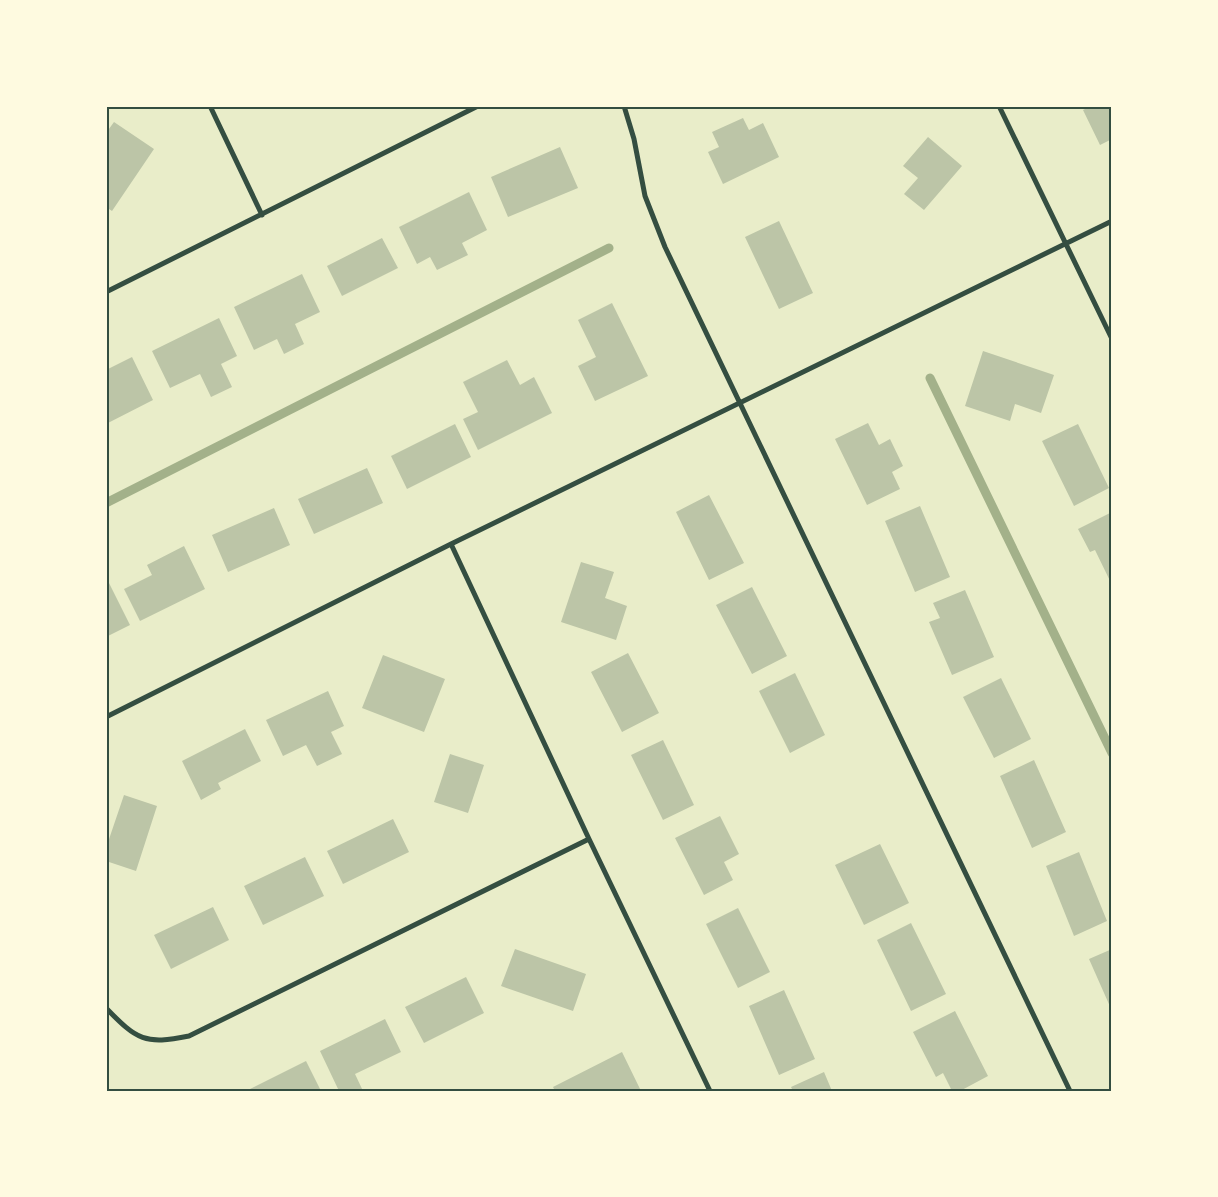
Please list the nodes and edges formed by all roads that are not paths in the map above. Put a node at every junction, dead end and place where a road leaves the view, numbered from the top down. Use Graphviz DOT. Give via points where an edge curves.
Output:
graph roads {
  1 [pos="210,106"];
  2 [pos="478,106"];
  3 [pos="624,106"];
  4 [pos="999,106"];
  5 [pos="262,215"];
  6 [pos="1112,221"];
  7 [pos="1065,244"];
  8 [pos="106,292"];
  9 [pos="1112,338"];
  10 [pos="740,402"];
  11 [pos="451,544"];
  12 [pos="106,717"];
  13 [pos="589,840"];
  14 [pos="106,1008"];
  15 [pos="710,1091"];
  16 [pos="1070,1091"];
  1 -- 5 [label="street"];
  2 -- 5 [label="street"];
  3 -- 10 [label="street" via="645,196 665,248"];
  4 -- 7 [label="street"];
  5 -- 8 [label="street"];
  6 -- 7 [label="street"];
  7 -- 9 [label="street"];
  7 -- 10 [label="street"];
  10 -- 11 [label="street"];
  10 -- 16 [label="street"];
  11 -- 12 [label="street"];
  11 -- 13 [label="street"];
  13 -- 14 [label="street" via="189,1036 160,1042 129,1032"];
  13 -- 15 [label="street"];
}
